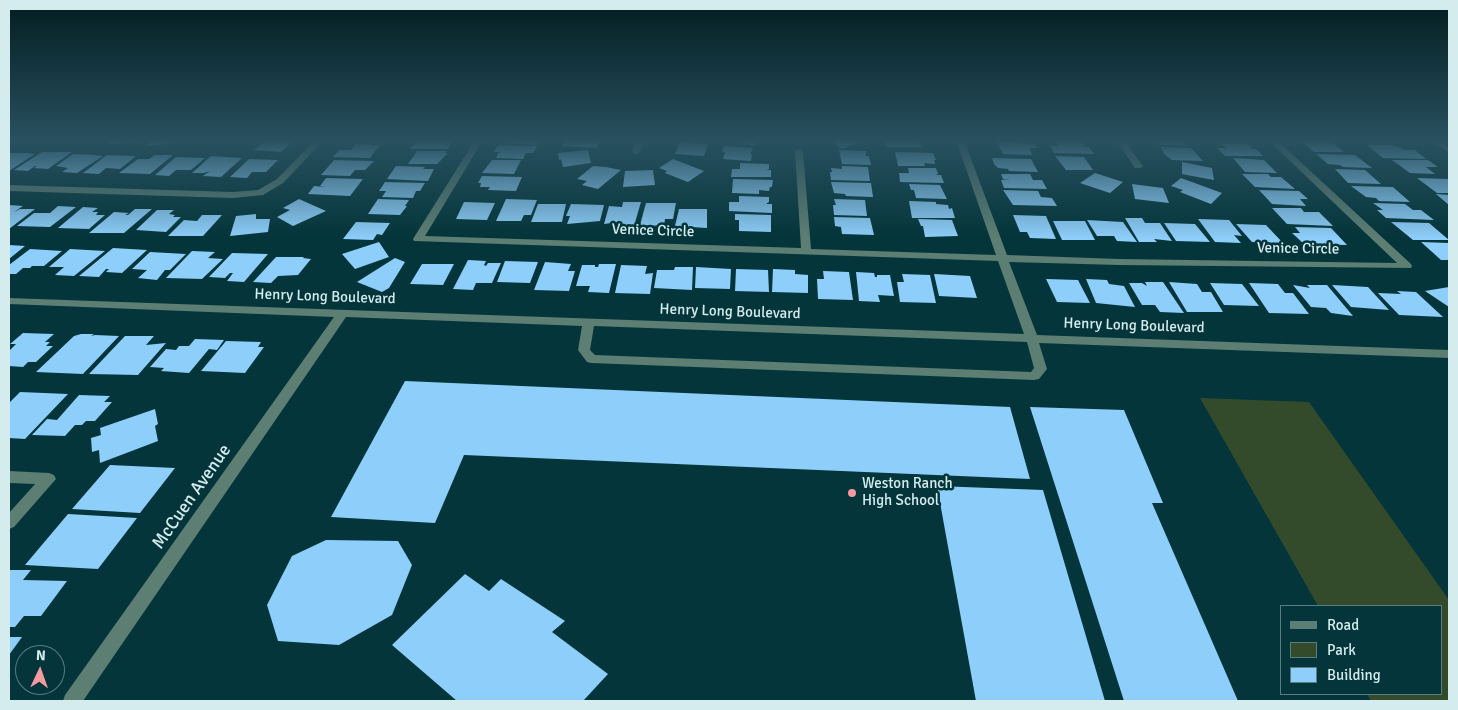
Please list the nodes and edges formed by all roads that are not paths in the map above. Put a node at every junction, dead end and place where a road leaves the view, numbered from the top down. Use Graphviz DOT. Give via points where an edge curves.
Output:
graph roads {
  1 [pos="288,173"];
  2 [pos="459,173"];
  3 [pos="801,173"];
  4 [pos="972,173"];
  5 [pos="1308,173"];
  6 [pos="9,188"];
  7 [pos="806,251"];
  8 [pos="1004,258"];
  9 [pos="9,302"];
  10 [pos="342,314"];
  11 [pos="589,323"];
  12 [pos="1032,339"];
  13 [pos="1449,354"];
  14 [pos="9,477"];
  15 [pos="9,523"];
  16 [pos="72,701"];
  1 -- 6 [label="street" via="260,193 233,195"];
  2 -- 7 [label="street, Venice Circle" via="418,239"];
  3 -- 7 [label="street"];
  4 -- 8 [label="street"];
  5 -- 8 [label="street, Venice Circle" via="1407,266"];
  7 -- 8 [label="street, Venice Circle"];
  8 -- 12 [label="street"];
  9 -- 10 [label="street, Henry Long Boulevard"];
  10 -- 11 [label="street, Henry Long Boulevard"];
  10 -- 16 [label="street, McCuen Avenue"];
  11 -- 12 [label="street, Henry Long Boulevard"];
  11 -- 12 [label="street" via="584,350 591,359 1034,376 1041,369"];
  12 -- 13 [label="street, Henry Long Boulevard"];
  14 -- 15 [label="street" via="49,479"];
}
